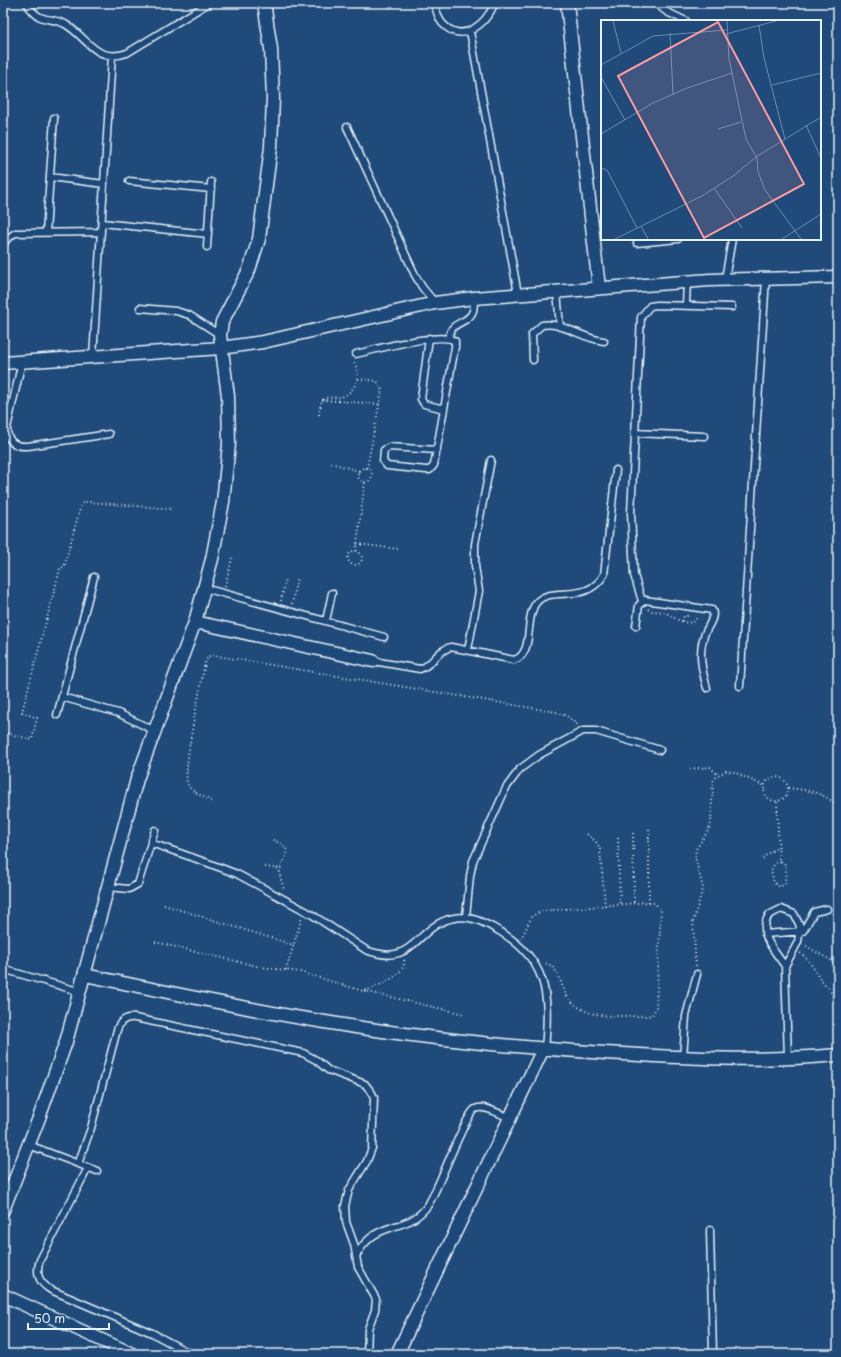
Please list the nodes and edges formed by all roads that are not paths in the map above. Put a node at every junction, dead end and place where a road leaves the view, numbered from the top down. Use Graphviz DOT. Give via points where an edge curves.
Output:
graph roads {
  1 [pos="209,3"];
  2 [pos="264,3"];
  3 [pos="434,3"];
  4 [pos="495,3"];
  5 [pos="567,3"];
  6 [pos="655,3"];
  7 [pos="28,5"];
  8 [pos="684,20"];
  9 [pos="470,31"];
  10 [pos="112,56"];
  11 [pos="54,118"];
  12 [pos="347,127"];
  13 [pos="50,177"];
  14 [pos="130,181"];
  15 [pos="211,182"];
  16 [pos="104,184"];
  17 [pos="211,189"];
  18 [pos="102,224"];
  19 [pos="46,232"];
  20 [pos="101,232"];
  21 [pos="208,234"];
  22 [pos="670,240"];
  23 [pos="732,240"];
  24 [pos="637,244"];
  25 [pos="3,247"];
  26 [pos="207,247"];
  27 [pos="838,277"];
  28 [pos="766,278"];
  29 [pos="725,279"];
  30 [pos="688,282"];
  31 [pos="600,288"];
  32 [pos="557,291"];
  33 [pos="518,294"];
  34 [pos="474,298"];
  35 [pos="435,303"];
  36 [pos="686,305"];
  37 [pos="732,307"];
  38 [pos="140,308"];
  39 [pos="838,320"];
  40 [pos="838,323"];
  41 [pos="560,327"];
  42 [pos="220,335"];
  43 [pos="429,338"];
  44 [pos="449,338"];
  45 [pos="604,341"];
  46 [pos="221,348"];
  47 [pos="356,354"];
  48 [pos="94,357"];
  49 [pos="533,360"];
  50 [pos="22,361"];
  51 [pos="3,363"];
  52 [pos="444,409"];
  53 [pos="634,433"];
  54 [pos="109,434"];
  55 [pos="704,436"];
  56 [pos="437,450"];
  57 [pos="491,460"];
  58 [pos="616,470"];
  59 [pos="94,577"];
  60 [pos="204,588"];
  61 [pos="332,593"];
  62 [pos="642,601"];
  63 [pos="326,621"];
  64 [pos="195,622"];
  65 [pos="636,626"];
  66 [pos="384,637"];
  67 [pos="468,650"];
  68 [pos="373,661"];
  69 [pos="740,686"];
  70 [pos="707,688"];
  71 [pos="62,697"];
  72 [pos="57,715"];
  73 [pos="155,731"];
  74 [pos="660,750"];
  75 [pos="155,830"];
  76 [pos="151,843"];
  77 [pos="108,887"];
  78 [pos="827,909"];
  79 [pos="466,917"];
  80 [pos="800,932"];
  81 [pos="765,934"];
  82 [pos="785,966"];
  83 [pos="3,969"];
  84 [pos="697,974"];
  85 [pos="85,975"];
  86 [pos="81,992"];
  87 [pos="544,1049"];
  88 [pos="838,1055"];
  89 [pos="683,1058"];
  90 [pos="788,1058"];
  91 [pos="510,1118"];
  92 [pos="29,1144"];
  93 [pos="78,1164"];
  94 [pos="88,1168"];
  95 [pos="97,1172"];
  96 [pos="3,1210"];
  97 [pos="710,1230"];
  98 [pos="352,1239"];
  99 [pos="365,1241"];
  100 [pos="356,1256"];
  101 [pos="3,1295"];
  102 [pos="132,1354"];
  103 [pos="191,1354"];
  104 [pos="367,1354"];
  105 [pos="397,1354"];
  106 [pos="713,1354"];
  1 -- 10 [label="lane" via="127,53"];
  2 -- 42 [label="street" via="271,49 273,98 271,147 264,208 259,239 249,270 222,322"];
  3 -- 9 [label="lane" via="441,22 447,27 454,31"];
  4 -- 9 [label="lane" via="483,23"];
  5 -- 31 [label="street"];
  6 -- 8 [label="lane"];
  7 -- 10 [label="lane" via="38,17 63,23 97,52"];
  9 -- 33 [label="lane"];
  10 -- 16 [label="lane"];
  11 -- 13 [label="lane"];
  12 -- 35 [label="lane" via="415,275"];
  13 -- 16 [label="lane"];
  13 -- 19 [label="lane"];
  14 -- 17 [label="lane"];
  15 -- 17 [label="lane"];
  16 -- 18 [label="lane"];
  17 -- 21 [label="lane"];
  18 -- 20 [label="lane"];
  18 -- 21 [label="lane"];
  19 -- 20 [label="lane"];
  19 -- 25 [label="lane" via="15,233 5,241"];
  20 -- 48 [label="lane"];
  21 -- 26 [label="lane"];
  22 -- 24 [label="lane"];
  23 -- 29 [label="lane"];
  27 -- 28 [label="street"];
  28 -- 29 [label="street"];
  28 -- 69 [label="lane"];
  29 -- 30 [label="street"];
  30 -- 31 [label="street"];
  30 -- 36 [label="lane"];
  31 -- 32 [label="street"];
  32 -- 33 [label="street"];
  32 -- 41 [label="lane"];
  33 -- 34 [label="street"];
  34 -- 35 [label="street"];
  34 -- 44 [label="lane" via="470,316 454,326"];
  35 -- 46 [label="street" via="263,342"];
  36 -- 37 [label="lane"];
  36 -- 53 [label="lane" via="650,306 641,317"];
  38 -- 42 [label="lane" via="176,311 189,315"];
  39 -- 40 [label="lane"];
  41 -- 45 [label="lane" via="588,339"];
  41 -- 49 [label="lane" via="548,324 536,329 531,341"];
  42 -- 46 [label="street"];
  43 -- 44 [label="lane"];
  43 -- 47 [label="lane"];
  43 -- 52 [label="lane" via="421,399 424,404"];
  44 -- 52 [label="lane" via="456,344"];
  46 -- 48 [label="street"];
  46 -- 60 [label="street" via="228,396 229,444 220,516"];
  48 -- 50 [label="street"];
  50 -- 51 [label="street"];
  50 -- 54 [label="lane" via="7,428 7,436 12,443 23,447"];
  52 -- 56 [label="lane"];
  53 -- 55 [label="lane"];
  53 -- 62 [label="lane" via="632,562"];
  56 -- 56 [label="lane" via="434,465 430,470 387,466 383,460 384,450 389,446"];
  57 -- 67 [label="lane" via="475,544 479,591"];
  58 -- 67 [label="lane" via="606,566 599,582 584,592 544,597 537,601 533,608 526,650 519,658 514,660"];
  59 -- 71 [label="lane"];
  60 -- 63 [label="lane"];
  60 -- 64 [label="street"];
  61 -- 63 [label="lane"];
  62 -- 65 [label="lane" via="638,609"];
  62 -- 70 [label="lane" via="710,608 714,613 702,646 702,667"];
  63 -- 66 [label="lane"];
  64 -- 68 [label="street"];
  64 -- 73 [label="street"];
  67 -- 68 [label="lane" via="451,647 443,649 427,667 420,669"];
  71 -- 72 [label="lane"];
  71 -- 73 [label="lane" via="125,715"];
  73 -- 77 [label="street" via="137,779"];
  74 -- 79 [label="lane" via="596,731 583,731 520,769 506,788 473,861"];
  75 -- 76 [label="lane"];
  76 -- 77 [label="lane" via="138,884 128,889"];
  76 -- 79 [label="lane" via="230,872 288,901 366,950 380,956 394,955 407,950 442,921"];
  77 -- 85 [label="street"];
  78 -- 80 [label="lane" via="814,912 805,929"];
  79 -- 87 [label="lane" via="489,925 518,945 534,963 546,992 548,1008"];
  80 -- 81 [label="lane"];
  80 -- 81 [label="lane" via="798,919 788,910 781,909 769,915 764,927"];
  80 -- 82 [label="lane" via="798,942"];
  81 -- 82 [label="lane"];
  82 -- 90 [label="lane"];
  83 -- 86 [label="lane"];
  84 -- 89 [label="lane" via="686,1016"];
  85 -- 86 [label="street"];
  85 -- 87 [label="street" via="315,1020 431,1037"];
  86 -- 92 [label="street"];
  87 -- 89 [label="street"];
  87 -- 91 [label="street"];
  88 -- 90 [label="street"];
  89 -- 90 [label="street"];
  91 -- 99 [label="lane" via="487,1109 476,1109 466,1122 445,1172 424,1210 414,1220 381,1230"];
  91 -- 105 [label="street"];
  92 -- 93 [label="lane"];
  92 -- 96 [label="street"];
  93 -- 94 [label="lane"];
  93 -- 98 [label="lane" via="91,1128 117,1030 125,1018 303,1053 328,1070 365,1084 372,1092 372,1148 349,1190 345,1206 346,1222"];
  94 -- 95 [label="lane"];
  94 -- 103 [label="lane" via="40,1260 38,1278 43,1286 51,1290 152,1333"];
  97 -- 106 [label="lane"];
  98 -- 99 [label="lane"];
  98 -- 100 [label="lane"];
  99 -- 100 [label="lane"];
  100 -- 104 [label="lane" via="361,1275 376,1299 368,1329"];
  101 -- 102 [label="street"];
}
